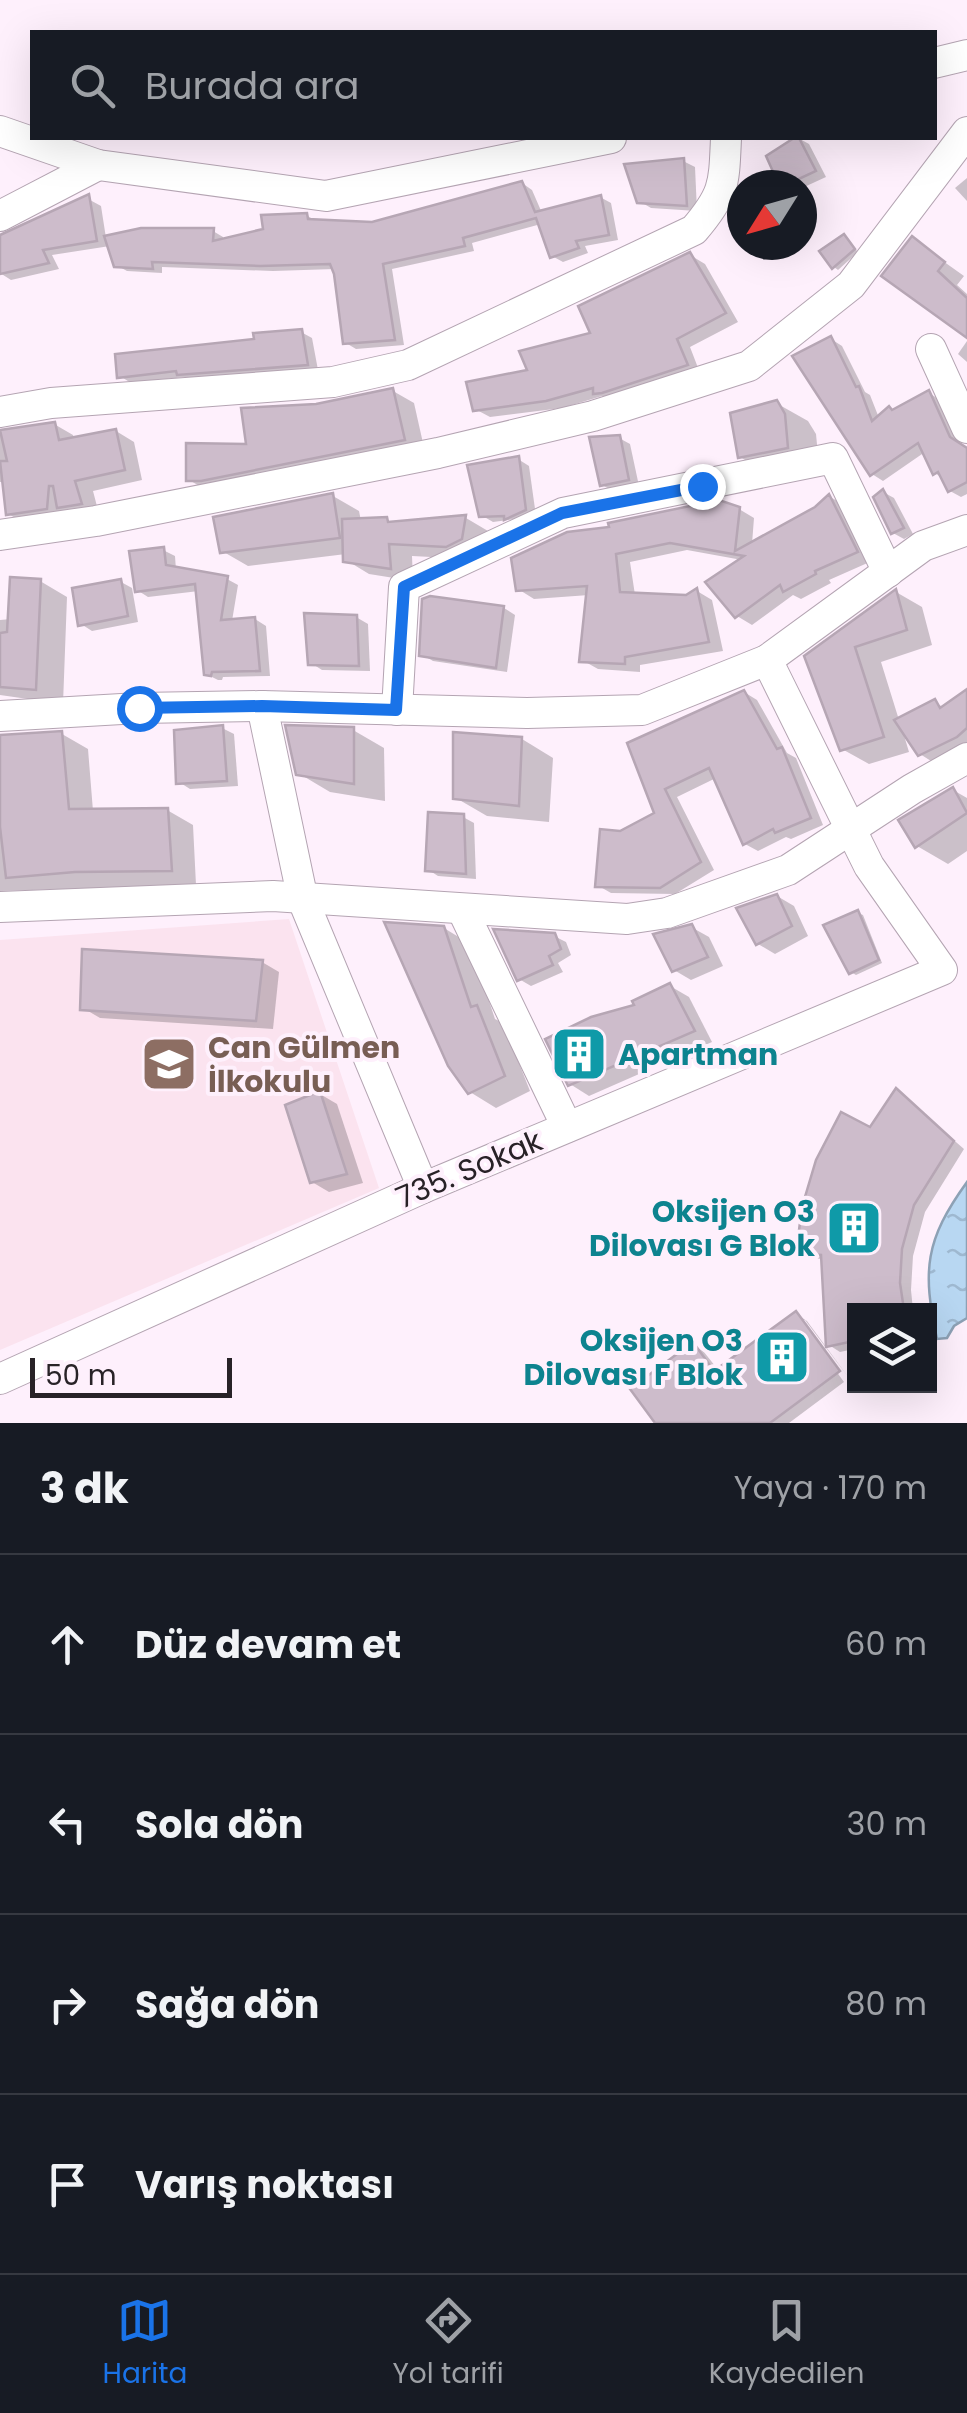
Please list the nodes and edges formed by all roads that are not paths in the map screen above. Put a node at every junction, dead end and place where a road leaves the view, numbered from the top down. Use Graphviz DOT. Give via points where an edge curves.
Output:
graph roads {
  1 [pos="967,54"];
  2 [pos="937,62"];
  3 [pos="0,131"];
  4 [pos="967,132"];
  5 [pos="601,140"];
  6 [pos="726,140"];
  7 [pos="98,165"];
  8 [pos="0,216"];
  9 [pos="931,350"];
  10 [pos="0,412"];
  11 [pos="967,428"];
  12 [pos="967,530"];
  13 [pos="0,536"];
  14 [pos="888,572"];
  15 [pos="767,660"];
  16 [pos="262,706"];
  17 [pos="396,710"];
  18 [pos="0,716"];
  19 [pos="967,758"];
  20 [pos="851,830"];
  21 [pos="304,900"];
  22 [pos="0,907"];
  23 [pos="462,909"];
  24 [pos="567,1127"];
  25 [pos="423,1188"];
  26 [pos="0,1379"];
  1 -- 2 [label="street"];
  3 -- 7 [label="street"];
  4 -- 13 [label="street" via="850,284 749,366 593,416 438,454"];
  5 -- 7 [label="street" via="326,196"];
  6 -- 10 [label="street" via="716,204 694,230 408,365 333,382"];
  7 -- 8 [label="street"];
  9 -- 11 [label="street"];
  12 -- 14 [label="street" via="924,546"];
  14 -- 15 [label="street"];
  14 -- 17 [label="street" via="833,458 562,513 404,587"];
  15 -- 17 [label="street" via="642,710"];
  15 -- 20 [label="street"];
  16 -- 17 [label="street"];
  16 -- 18 [label="street"];
  16 -- 21 [label="street"];
  19 -- 20 [label="street"];
  20 -- 23 [label="street" via="788,870 667,914 627,919"];
  20 -- 24 [label="street, 735. Sokak" via="942,970"];
  21 -- 22 [label="street"];
  21 -- 23 [label="street"];
  21 -- 25 [label="street"];
  23 -- 24 [label="street"];
  24 -- 25 [label="street, 735. Sokak"];
  25 -- 26 [label="street, 735. Sokak"];
}
